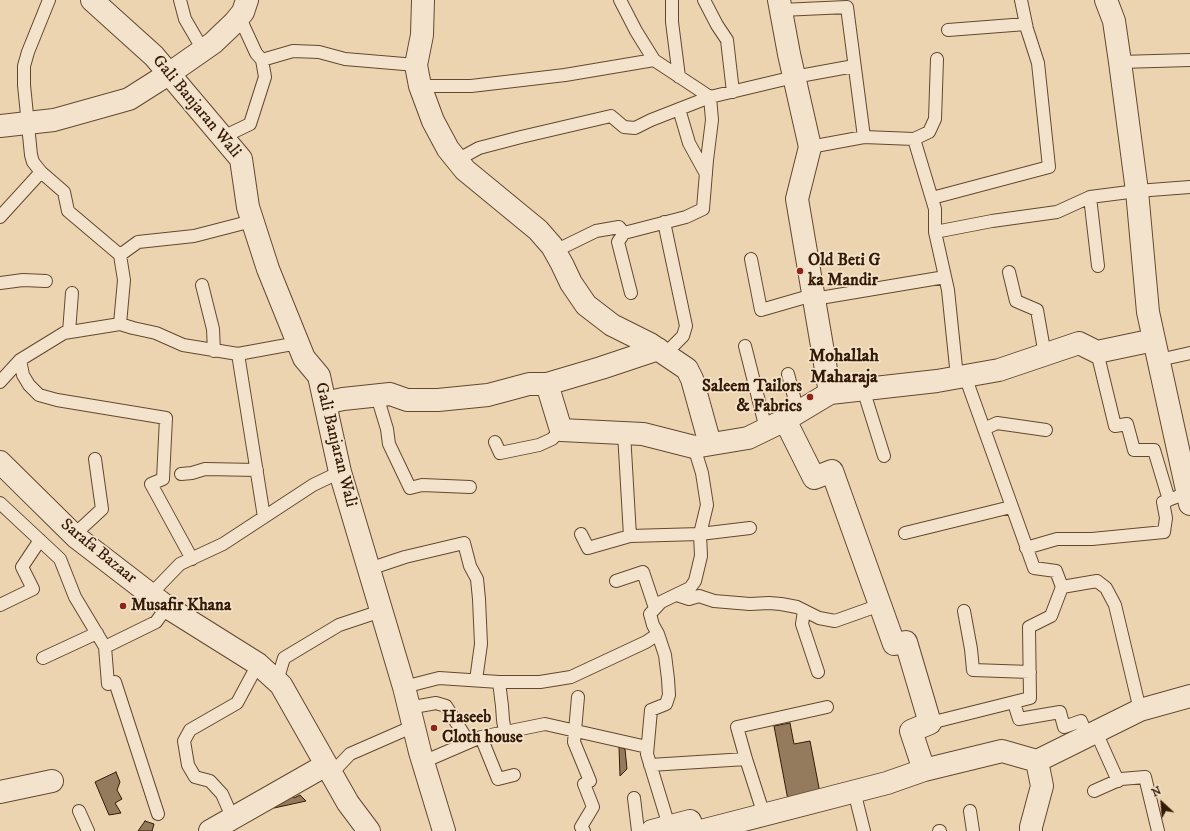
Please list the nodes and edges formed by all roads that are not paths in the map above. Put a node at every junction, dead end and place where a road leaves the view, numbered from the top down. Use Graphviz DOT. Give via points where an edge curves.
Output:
graph roads {
  1 [pos="49,0"];
  2 [pos="92,0"];
  3 [pos="180,0"];
  4 [pos="423,0"];
  5 [pos="620,0"];
  6 [pos="672,0"];
  7 [pos="704,0"];
  8 [pos="1021,0"];
  9 [pos="1106,0"];
  10 [pos="780,5"];
  11 [pos="243,8"];
  12 [pos="1026,24"];
  13 [pos="948,30"];
  14 [pos="203,50"];
  15 [pos="937,59"];
  16 [pos="262,60"];
  17 [pos="654,60"];
  18 [pos="1190,60"];
  19 [pos="1120,62"];
  20 [pos="416,65"];
  21 [pos="854,66"];
  22 [pos="170,73"];
  23 [pos="679,76"];
  24 [pos="794,77"];
  25 [pos="420,86"];
  26 [pos="734,92"];
  27 [pos="710,97"];
  28 [pos="679,109"];
  29 [pos="27,123"];
  30 [pos="0,126"];
  31 [pos="223,137"];
  32 [pos="864,137"];
  33 [pos="914,139"];
  34 [pos="810,147"];
  35 [pos="457,160"];
  36 [pos="41,172"];
  37 [pos="706,174"];
  38 [pos="1190,187"];
  39 [pos="1137,191"];
  40 [pos="1090,197"];
  41 [pos="932,198"];
  42 [pos="0,217"];
  43 [pos="252,221"];
  44 [pos="664,222"];
  45 [pos="935,232"];
  46 [pos="624,233"];
  47 [pos="555,251"];
  48 [pos="120,255"];
  49 [pos="751,260"];
  50 [pos="1098,266"];
  51 [pos="1009,272"];
  52 [pos="945,277"];
  53 [pos="46,281"];
  54 [pos="0,283"];
  55 [pos="202,285"];
  56 [pos="72,293"];
  57 [pos="631,293"];
  58 [pos="814,297"];
  59 [pos="120,324"];
  60 [pos="70,332"];
  61 [pos="298,343"];
  62 [pos="745,346"];
  63 [pos="1156,350"];
  64 [pos="214,351"];
  65 [pos="662,351"];
  66 [pos="1097,352"];
  67 [pos="1190,353"];
  68 [pos="238,354"];
  69 [pos="1045,355"];
  70 [pos="20,360"];
  71 [pos="788,374"];
  72 [pos="961,377"];
  73 [pos="0,382"];
  74 [pos="547,384"];
  75 [pos="863,389"];
  76 [pos="830,393"];
  77 [pos="377,396"];
  78 [pos="325,403"];
  79 [pos="792,416"];
  80 [pos="984,428"];
  81 [pos="766,429"];
  82 [pos="561,430"];
  83 [pos="1046,430"];
  84 [pos="624,433"];
  85 [pos="495,442"];
  86 [pos="1184,443"];
  87 [pos="702,445"];
  88 [pos="884,456"];
  89 [pos="95,459"];
  90 [pos="0,462"];
  91 [pos="257,470"];
  92 [pos="340,472"];
  93 [pos="181,474"];
  94 [pos="470,487"];
  95 [pos="1182,499"];
  96 [pos="0,503"];
  97 [pos="1011,507"];
  98 [pos="264,517"];
  99 [pos="750,528"];
  100 [pos="905,532"];
  101 [pos="582,534"];
  102 [pos="700,534"];
  103 [pos="74,535"];
  104 [pos="630,536"];
  105 [pos="40,540"];
  106 [pos="1026,548"];
  107 [pos="192,559"];
  108 [pos="368,569"];
  109 [pos="616,581"];
  110 [pos="1062,587"];
  111 [pos="677,595"];
  112 [pos="159,600"];
  113 [pos="0,605"];
  114 [pos="880,605"];
  115 [pos="655,608"];
  116 [pos="381,611"];
  117 [pos="804,611"];
  118 [pos="964,611"];
  119 [pos="97,633"];
  120 [pos="658,634"];
  121 [pos="105,647"];
  122 [pos="43,658"];
  123 [pos="258,664"];
  124 [pos="818,672"];
  125 [pos="1030,672"];
  126 [pos="476,680"];
  127 [pos="277,681"];
  128 [pos="499,682"];
  129 [pos="404,687"];
  130 [pos="1190,696"];
  131 [pos="578,697"];
  132 [pos="1014,703"];
  133 [pos="827,707"];
  134 [pos="1140,710"];
  135 [pos="411,717"];
  136 [pos="930,723"];
  137 [pos="575,730"];
  138 [pos="505,732"];
  139 [pos="1092,734"];
  140 [pos="481,736"];
  141 [pos="468,742"];
  142 [pos="647,746"];
  143 [pos="746,759"];
  144 [pos="1036,761"];
  145 [pos="423,762"];
  146 [pos="650,765"];
  147 [pos="328,769"];
  148 [pos="924,770"];
  149 [pos="514,775"];
  150 [pos="52,781"];
  151 [pos="1118,781"];
  152 [pos="854,791"];
  153 [pos="1094,791"];
  154 [pos="0,792"];
  155 [pos="634,798"];
  156 [pos="970,811"];
  157 [pos="79,812"];
  158 [pos="158,814"];
  159 [pos="764,815"];
  160 [pos="233,818"];
  161 [pos="661,829"];
  162 [pos="88,831"];
  163 [pos="210,831"];
  164 [pos="369,831"];
  165 [pos="444,831"];
  166 [pos="584,831"];
  167 [pos="638,831"];
  168 [pos="693,831"];
  169 [pos="700,831"];
  170 [pos="864,831"];
  171 [pos="973,831"];
  172 [pos="1031,831"];
  173 [pos="1158,831"];
  1 -- 29 [label="lane" via="24,66"];
  2 -- 22 [label="street, Gali Banjaran Wali"];
  3 -- 14 [label="lane" via="185,18"];
  4 -- 20 [label="street" via="422,35"];
  5 -- 17 [label="lane"];
  6 -- 23 [label="lane" via="672,22"];
  7 -- 26 [label="lane" via="727,40"];
  8 -- 12 [label="lane"];
  9 -- 19 [label="street" via="1114,21"];
  10 -- 21 [label="lane" via="846,7"];
  10 -- 24 [label="street"];
  11 -- 14 [label="street" via="213,43"];
  11 -- 16 [label="lane" via="256,52"];
  12 -- 13 [label="lane"];
  12 -- 41 [label="lane" via="1038,63 1049,167"];
  14 -- 22 [label="street"];
  15 -- 33 [label="lane" via="935,119 928,132"];
  16 -- 20 [label="lane" via="293,51"];
  16 -- 31 [label="lane" via="265,77 250,124"];
  17 -- 23 [label="lane"];
  17 -- 25 [label="lane" via="565,75 471,86"];
  18 -- 19 [label="lane"];
  19 -- 39 [label="street"];
  20 -- 25 [label="street"];
  21 -- 24 [label="lane"];
  21 -- 32 [label="lane"];
  22 -- 29 [label="street" via="129,99 54,120"];
  22 -- 31 [label="street, Gali Banjaran Wali"];
  23 -- 27 [label="lane"];
  24 -- 26 [label="lane"];
  24 -- 34 [label="street"];
  25 -- 35 [label="street" via="432,121"];
  26 -- 27 [label="lane"];
  27 -- 28 [label="lane"];
  27 -- 37 [label="lane" via="712,120"];
  28 -- 35 [label="lane" via="635,128 624,127 612,116 478,148"];
  28 -- 37 [label="lane" via="689,143"];
  29 -- 30 [label="street"];
  29 -- 36 [label="lane" via="31,156"];
  31 -- 43 [label="street, Gali Banjaran Wali" via="241,159"];
  32 -- 33 [label="lane"];
  32 -- 34 [label="lane"];
  33 -- 41 [label="lane"];
  34 -- 58 [label="street" via="797,199"];
  35 -- 47 [label="street" via="465,170 538,230"];
  36 -- 42 [label="lane"];
  36 -- 48 [label="lane" via="64,192 68,211"];
  37 -- 44 [label="lane" via="703,209"];
  38 -- 39 [label="lane"];
  39 -- 40 [label="lane"];
  39 -- 63 [label="street" via="1148,312"];
  40 -- 45 [label="lane" via="1057,212"];
  40 -- 50 [label="lane"];
  41 -- 45 [label="lane" via="935,209"];
  43 -- 48 [label="lane" via="194,236 138,242"];
  43 -- 61 [label="street, Gali Banjaran Wali"];
  44 -- 46 [label="lane"];
  44 -- 65 [label="lane" via="686,326 683,336"];
  45 -- 52 [label="lane"];
  46 -- 47 [label="lane" via="619,227 596,231"];
  46 -- 57 [label="lane" via="618,242"];
  47 -- 65 [label="street" via="571,283 586,305 612,325"];
  48 -- 59 [label="lane" via="124,280"];
  49 -- 58 [label="lane" via="761,310"];
  51 -- 69 [label="lane" via="1016,301 1037,310"];
  52 -- 58 [label="lane"];
  52 -- 72 [label="lane"];
  53 -- 54 [label="lane"];
  55 -- 64 [label="lane" via="213,329"];
  56 -- 60 [label="lane"];
  58 -- 76 [label="street"];
  59 -- 60 [label="lane"];
  59 -- 64 [label="lane" via="156,333 183,345"];
  60 -- 70 [label="lane" via="64,333"];
  61 -- 68 [label="lane"];
  61 -- 78 [label="street, Gali Banjaran Wali" via="304,358 319,376"];
  62 -- 81 [label="lane"];
  63 -- 66 [label="street"];
  63 -- 67 [label="lane"];
  63 -- 86 [label="street"];
  64 -- 68 [label="lane"];
  65 -- 74 [label="street"];
  65 -- 87 [label="street" via="687,369 692,379"];
  66 -- 69 [label="street" via="1079,343"];
  66 -- 95 [label="lane" via="1115,426 1127,424 1134,450 1154,450"];
  68 -- 91 [label="lane"];
  69 -- 72 [label="street" via="999,370"];
  70 -- 73 [label="lane"];
  70 -- 107 [label="lane" via="23,375 39,395 166,418 163,479 151,484"];
  71 -- 79 [label="lane"];
  72 -- 75 [label="street"];
  72 -- 80 [label="lane"];
  74 -- 77 [label="street" via="530,384 488,395 438,400 407,400 390,394"];
  74 -- 82 [label="street"];
  75 -- 76 [label="street"];
  75 -- 88 [label="lane"];
  76 -- 79 [label="street"];
  77 -- 78 [label="street"];
  77 -- 94 [label="lane" via="389,444 410,488 422,485"];
  78 -- 92 [label="street, Gali Banjaran Wali"];
  79 -- 81 [label="street"];
  79 -- 114 [label="street" via="814,478 832,471"];
  80 -- 83 [label="lane" via="997,423"];
  80 -- 97 [label="lane"];
  81 -- 87 [label="street" via="748,438"];
  82 -- 84 [label="street"];
  82 -- 85 [label="lane" via="552,439 539,445 500,453"];
  84 -- 87 [label="street"];
  84 -- 104 [label="lane"];
  86 -- 95 [label="street"];
  87 -- 102 [label="lane" via="702,473 707,504"];
  89 -- 103 [label="lane" via="102,509"];
  90 -- 103 [label="street, Sarafa Bazaar"];
  91 -- 93 [label="lane" via="205,469"];
  91 -- 98 [label="lane"];
  92 -- 98 [label="lane" via="313,484"];
  92 -- 108 [label="street, Gali Banjaran Wali"];
  95 -- 106 [label="lane" via="1163,502 1166,518 1164,532 1092,539 1057,539"];
  96 -- 105 [label="lane"];
  97 -- 100 [label="lane"];
  97 -- 106 [label="lane"];
  98 -- 107 [label="lane" via="223,544"];
  99 -- 102 [label="lane"];
  101 -- 104 [label="lane" via="588,548"];
  102 -- 104 [label="lane"];
  102 -- 111 [label="lane" via="701,556 694,581 690,588"];
  103 -- 112 [label="street, Sarafa Bazaar"];
  105 -- 113 [label="lane" via="22,567 33,589"];
  105 -- 119 [label="lane" via="60,559 76,596"];
  106 -- 110 [label="lane" via="1034,568 1056,571"];
  107 -- 112 [label="lane" via="180,564"];
  108 -- 116 [label="street, Gali Banjaran Wali"];
  108 -- 126 [label="lane" via="405,556 464,543 470,566 477,579 481,644"];
  109 -- 115 [label="lane" via="643,572"];
  110 -- 125 [label="lane" via="1050,616 1029,627"];
  110 -- 134 [label="lane" via="1097,581 1106,588 1115,605"];
  111 -- 115 [label="lane" via="661,602"];
  111 -- 117 [label="lane" via="689,599 699,596 714,601 781,604"];
  112 -- 121 [label="lane" via="156,622"];
  112 -- 123 [label="street, Sarafa Bazaar"];
  114 -- 117 [label="lane" via="835,621 819,618"];
  114 -- 136 [label="street" via="894,644 906,642"];
  115 -- 120 [label="lane" via="650,614"];
  116 -- 127 [label="lane" via="339,625 284,658"];
  116 -- 129 [label="street, Gali Banjaran Wali"];
  117 -- 124 [label="lane" via="802,624"];
  118 -- 125 [label="lane" via="973,670"];
  119 -- 121 [label="lane"];
  119 -- 122 [label="lane"];
  120 -- 128 [label="lane" via="571,677 540,682"];
  120 -- 142 [label="lane" via="665,655 669,695 666,704 651,710"];
  121 -- 158 [label="lane" via="108,684 115,682"];
  123 -- 127 [label="street, Sarafa Bazaar"];
  123 -- 160 [label="lane" via="237,703 190,730 184,741 188,765 195,777 210,781 222,794"];
  125 -- 132 [label="lane" via="1030,698"];
  126 -- 128 [label="lane"];
  126 -- 129 [label="lane" via="439,678"];
  127 -- 147 [label="street, Sarafa Bazaar"];
  128 -- 138 [label="lane"];
  129 -- 135 [label="street, Gali Banjaran Wali"];
  130 -- 134 [label="street"];
  131 -- 137 [label="lane"];
  132 -- 136 [label="lane"];
  132 -- 139 [label="lane" via="1019,719 1060,712 1064,727 1082,722"];
  133 -- 143 [label="lane" via="738,727"];
  134 -- 139 [label="street"];
  135 -- 141 [label="lane" via="436,703 446,706"];
  135 -- 145 [label="street, Gali Banjaran Wali"];
  135 -- 147 [label="lane"];
  136 -- 148 [label="street" via="911,731"];
  137 -- 138 [label="lane" via="545,724"];
  137 -- 142 [label="lane"];
  137 -- 166 [label="lane" via="574,742 590,781 584,784 593,807 581,827"];
  138 -- 140 [label="lane"];
  139 -- 144 [label="street"];
  139 -- 151 [label="lane"];
  140 -- 141 [label="lane"];
  140 -- 149 [label="lane" via="498,779"];
  141 -- 145 [label="lane"];
  142 -- 146 [label="lane"];
  143 -- 146 [label="lane"];
  143 -- 159 [label="lane"];
  144 -- 148 [label="street" via="1002,752"];
  144 -- 172 [label="street" via="1042,786"];
  145 -- 165 [label="street, Gali Banjaran Wali"];
  146 -- 161 [label="lane"];
  147 -- 160 [label="street"];
  147 -- 164 [label="street, Sarafa Bazaar" via="348,803"];
  148 -- 152 [label="street"];
  150 -- 154 [label="street"];
  151 -- 153 [label="lane"];
  151 -- 173 [label="lane" via="1145,777"];
  152 -- 159 [label="street"];
  152 -- 170 [label="lane"];
  155 -- 167 [label="lane"];
  156 -- 171 [label="lane"];
  157 -- 162 [label="lane"];
  159 -- 169 [label="street"];
  160 -- 163 [label="street"];
  161 -- 168 [label="street" via="690,821"];
}
